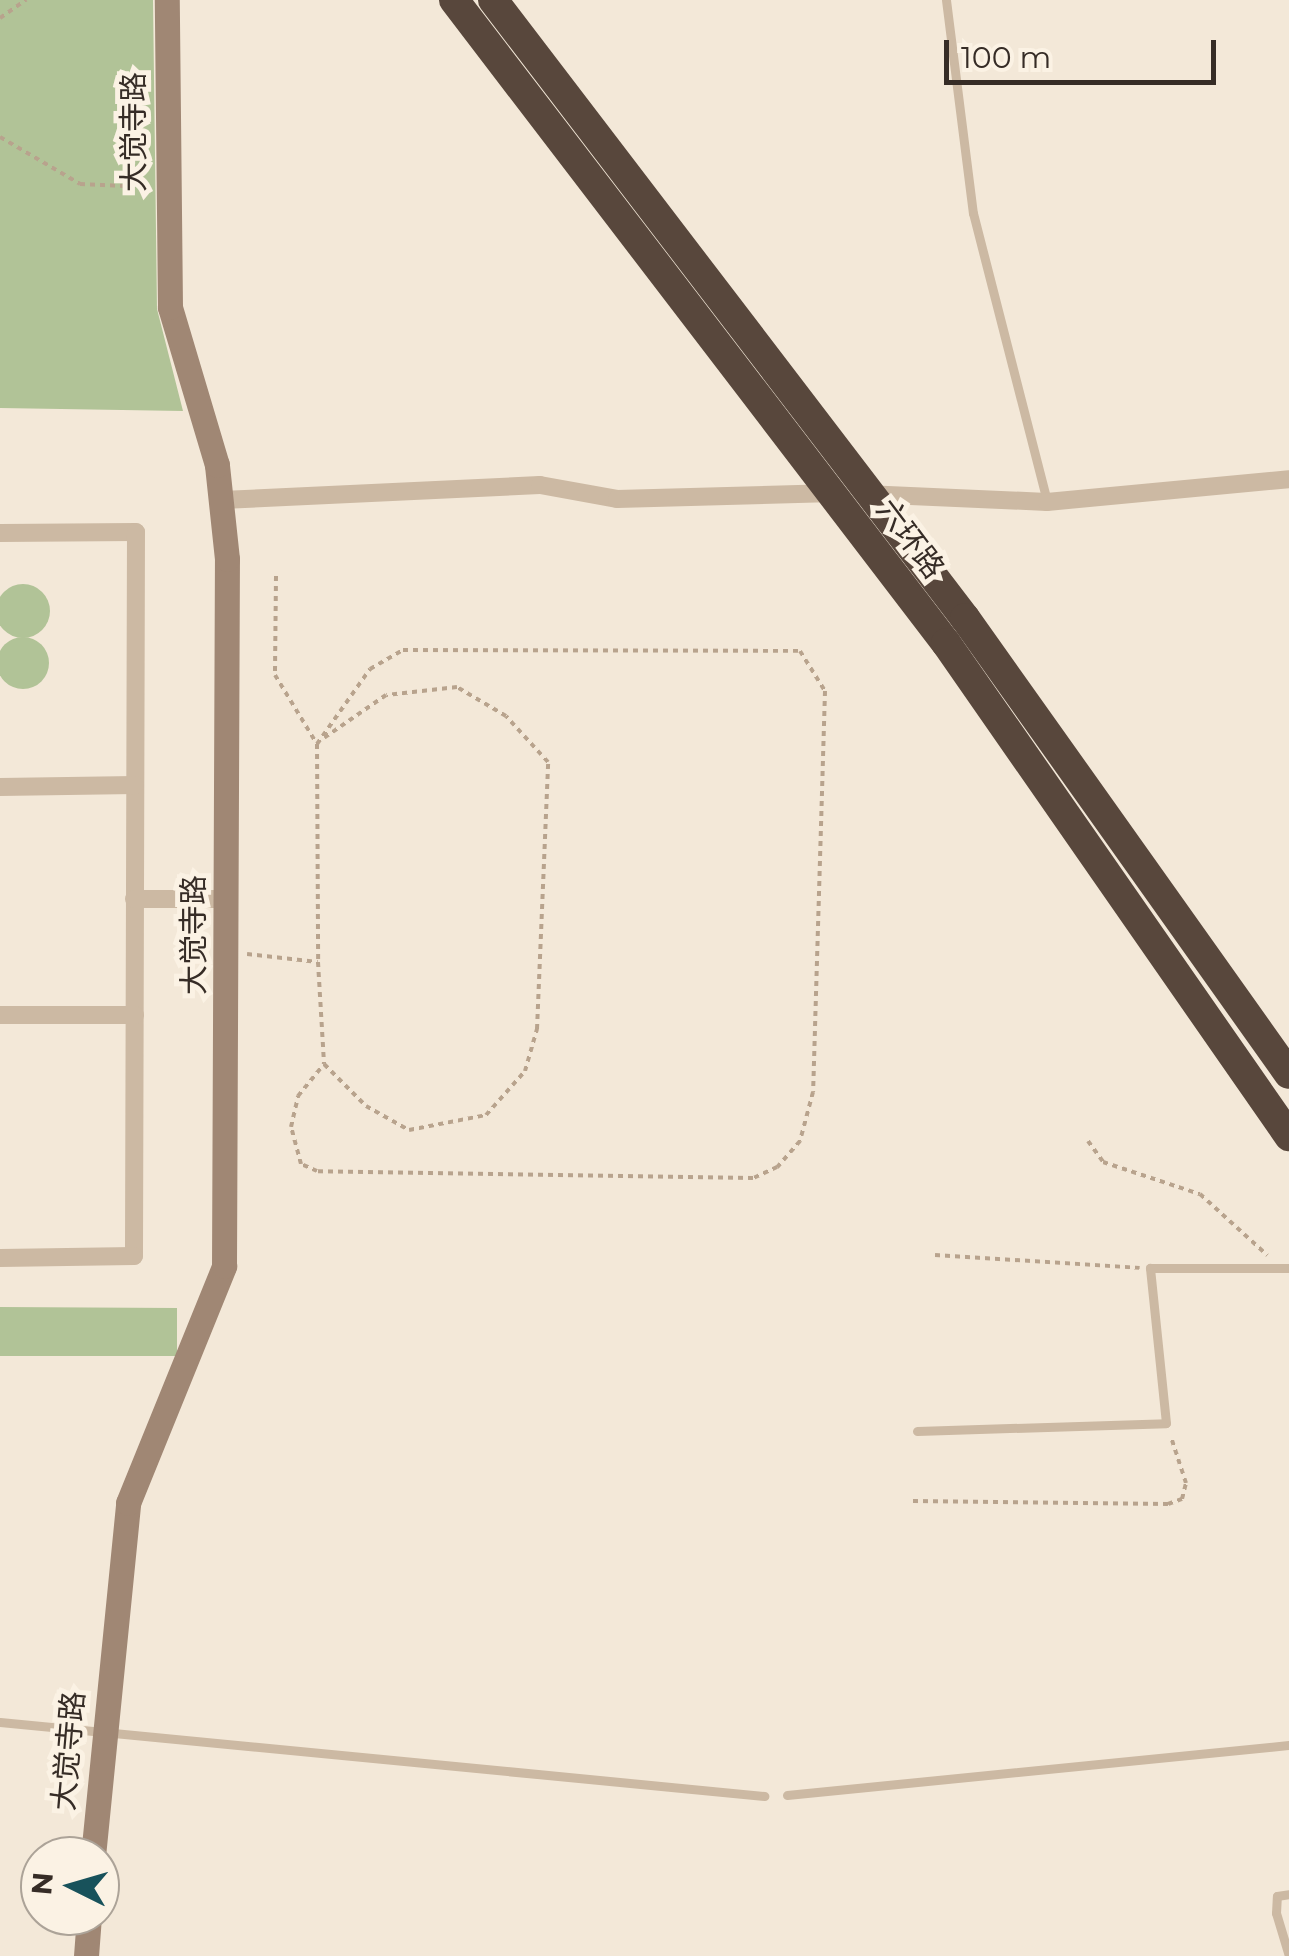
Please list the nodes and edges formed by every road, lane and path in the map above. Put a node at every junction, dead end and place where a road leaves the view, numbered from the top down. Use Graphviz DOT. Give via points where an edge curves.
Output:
graph roads {
  1 [pos="26,0"];
  2 [pos="168,0"];
  3 [pos="454,0"];
  4 [pos="493,0"];
  5 [pos="946,0"];
  6 [pos="0,18"];
  7 [pos="0,136"];
  8 [pos="166,186"];
  9 [pos="1289,479"];
  10 [pos="222,500"];
  11 [pos="1047,502"];
  12 [pos="0,533"];
  13 [pos="276,576"];
  14 [pos="317,744"];
  15 [pos="135,785"];
  16 [pos="0,787"];
  17 [pos="134,899"];
  18 [pos="227,900"];
  19 [pos="227,953"];
  20 [pos="318,962"];
  21 [pos="134,1014"];
  22 [pos="0,1015"];
  23 [pos="324,1064"];
  24 [pos="1289,1074"];
  25 [pos="1289,1136"];
  26 [pos="1088,1141"];
  27 [pos="934,1255"];
  28 [pos="0,1258"];
  29 [pos="1273,1258"];
  30 [pos="1150,1268"];
  31 [pos="1289,1268"];
  32 [pos="1166,1422"];
  33 [pos="917,1431"];
  34 [pos="913,1502"];
  35 [pos="0,1722"];
  36 [pos="104,1728"];
  37 [pos="1289,1745"];
  38 [pos="787,1795"];
  39 [pos="764,1796"];
  40 [pos="95,1836"];
  41 [pos="1289,1894"];
  42 [pos="1288,1956"];
  1 -- 6 [label="path"];
  2 -- 8 [label="main road, 大觉寺路"];
  3 -- 25 [label="highway, 六环路, bridge" via="946,643"];
  4 -- 24 [label="highway, 六环路, bridge" via="966,618"];
  5 -- 11 [label="lane" via="973,214"];
  7 -- 8 [label="path" via="80,184"];
  8 -- 10 [label="main road, 大觉寺路" via="170,306"];
  9 -- 11 [label="street"];
  10 -- 11 [label="street" via="540,485 617,499 802,493"];
  10 -- 18 [label="main road, 大觉寺路"];
  12 -- 15 [label="street" via="136,532"];
  13 -- 14 [label="path" via="275,675"];
  14 -- 20 [label="path"];
  14 -- 23 [label="path" via="386,695 434,684 484,699 548,762 537,1030 525,1071 486,1115 408,1130 366,1106"];
  14 -- 23 [label="path" via="370,669 402,650 800,650 824,691 812,1092 800,1140 778,1167 753,1178 318,1171 301,1164 291,1127 298,1096"];
  15 -- 16 [label="street"];
  15 -- 17 [label="street"];
  17 -- 18 [label="street"];
  17 -- 21 [label="street"];
  18 -- 19 [label="main road, 大觉寺路"];
  19 -- 20 [label="path"];
  19 -- 36 [label="main road, 大觉寺路" via="224,1266 128,1503"];
  20 -- 23 [label="path"];
  21 -- 22 [label="street"];
  21 -- 28 [label="street" via="134,1256"];
  26 -- 29 [label="path" via="1103,1162 1200,1194 1241,1240"];
  27 -- 30 [label="path"];
  30 -- 31 [label="lane"];
  30 -- 32 [label="lane"];
  32 -- 33 [label="lane"];
  32 -- 34 [label="path" via="1186,1483 1182,1499 1168,1504"];
  35 -- 36 [label="lane"];
  36 -- 39 [label="lane"];
  36 -- 40 [label="main road, 大觉寺路"];
  37 -- 38 [label="lane"];
  41 -- 42 [label="lane" via="1277,1896 1276,1913"];
}
